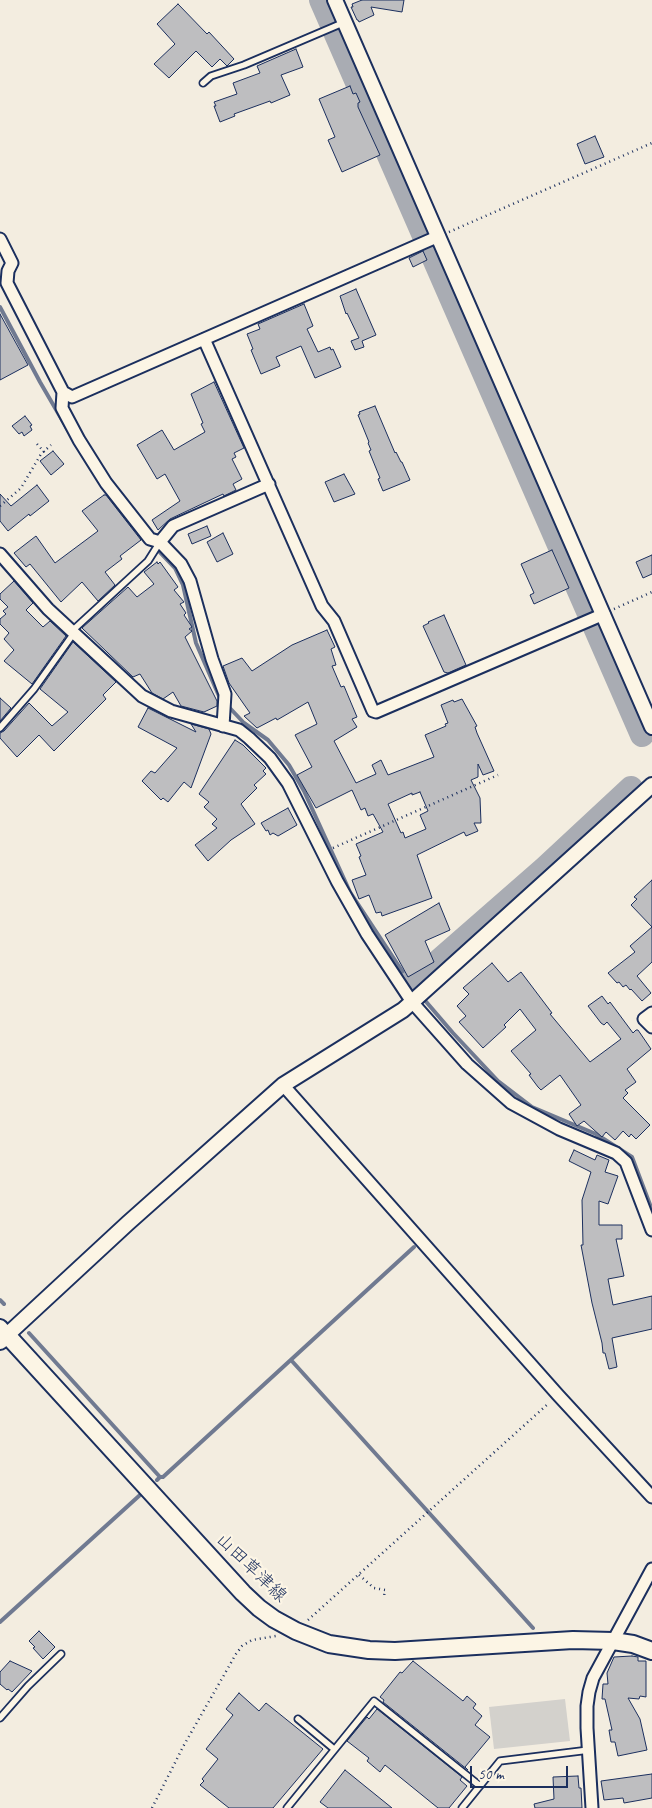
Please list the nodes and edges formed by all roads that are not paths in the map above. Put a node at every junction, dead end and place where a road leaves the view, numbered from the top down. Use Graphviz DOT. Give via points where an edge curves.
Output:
graph roads {
  1 [pos="336,0"];
  2 [pos="345,22"];
  3 [pos="203,83"];
  4 [pos="0,239"];
  5 [pos="430,240"];
  6 [pos="4,270"];
  7 [pos="204,340"];
  8 [pos="62,392"];
  9 [pos="269,484"];
  10 [pos="160,542"];
  11 [pos="0,554"];
  12 [pos="604,614"];
  13 [pos="73,632"];
  14 [pos="223,726"];
  15 [pos="652,727"];
  16 [pos="0,728"];
  17 [pos="652,785"];
  18 [pos="412,1002"];
  19 [pos="652,1013"];
  20 [pos="652,1027"];
  21 [pos="282,1085"];
  22 [pos="652,1230"];
  23 [pos="2,1335"];
  24 [pos="652,1497"];
  25 [pos="652,1569"];
  26 [pos="614,1641"];
  27 [pos="652,1651"];
  28 [pos="61,1654"];
  29 [pos="0,1718"];
  30 [pos="298,1719"];
  31 [pos="334,1749"];
  32 [pos="589,1750"];
  33 [pos="480,1786"];
  34 [pos="287,1808"];
  35 [pos="462,1808"];
  36 [pos="592,1808"];
  1 -- 2 [label="street"];
  2 -- 3 [label="lane" via="211,76"];
  2 -- 5 [label="street"];
  4 -- 6 [label="street" via="12,263"];
  5 -- 7 [label="street"];
  5 -- 12 [label="street"];
  6 -- 8 [label="street" via="7,283"];
  7 -- 8 [label="street" via="72,397"];
  7 -- 9 [label="street"];
  8 -- 10 [label="street" via="62,408 106,482 150,539"];
  9 -- 10 [label="street" via="173,526"];
  9 -- 12 [label="street" via="322,606 334,620 376,712"];
  10 -- 13 [label="lane" via="148,561"];
  10 -- 14 [label="street" via="181,564 190,581 225,694"];
  11 -- 13 [label="street" via="48,609"];
  12 -- 15 [label="street"];
  13 -- 14 [label="street" via="142,696 170,711"];
  13 -- 16 [label="lane" via="34,689"];
  14 -- 18 [label="street" via="239,730 249,738 270,758 288,783 367,934"];
  17 -- 18 [label="street"];
  18 -- 21 [label="street"];
  18 -- 22 [label="street" via="467,1064 511,1103 616,1153 626,1162"];
  19 -- 20 [label="street" via="644,1019"];
  21 -- 23 [label="street"];
  21 -- 24 [label="street"];
  23 -- 26 [label="main road, 山田草津線" via="243,1593 259,1608 292,1629 329,1644 395,1651 542,1641"];
  25 -- 26 [label="street"];
  26 -- 27 [label="main road, 山田草津線"];
  26 -- 32 [label="street" via="593,1678 589,1692"];
  28 -- 29 [label="lane"];
  30 -- 31 [label="lane"];
  31 -- 33 [label="lane" via="374,1701"];
  31 -- 34 [label="lane"];
  32 -- 33 [label="lane" via="500,1761"];
  32 -- 36 [label="street"];
  33 -- 35 [label="lane"];
}
